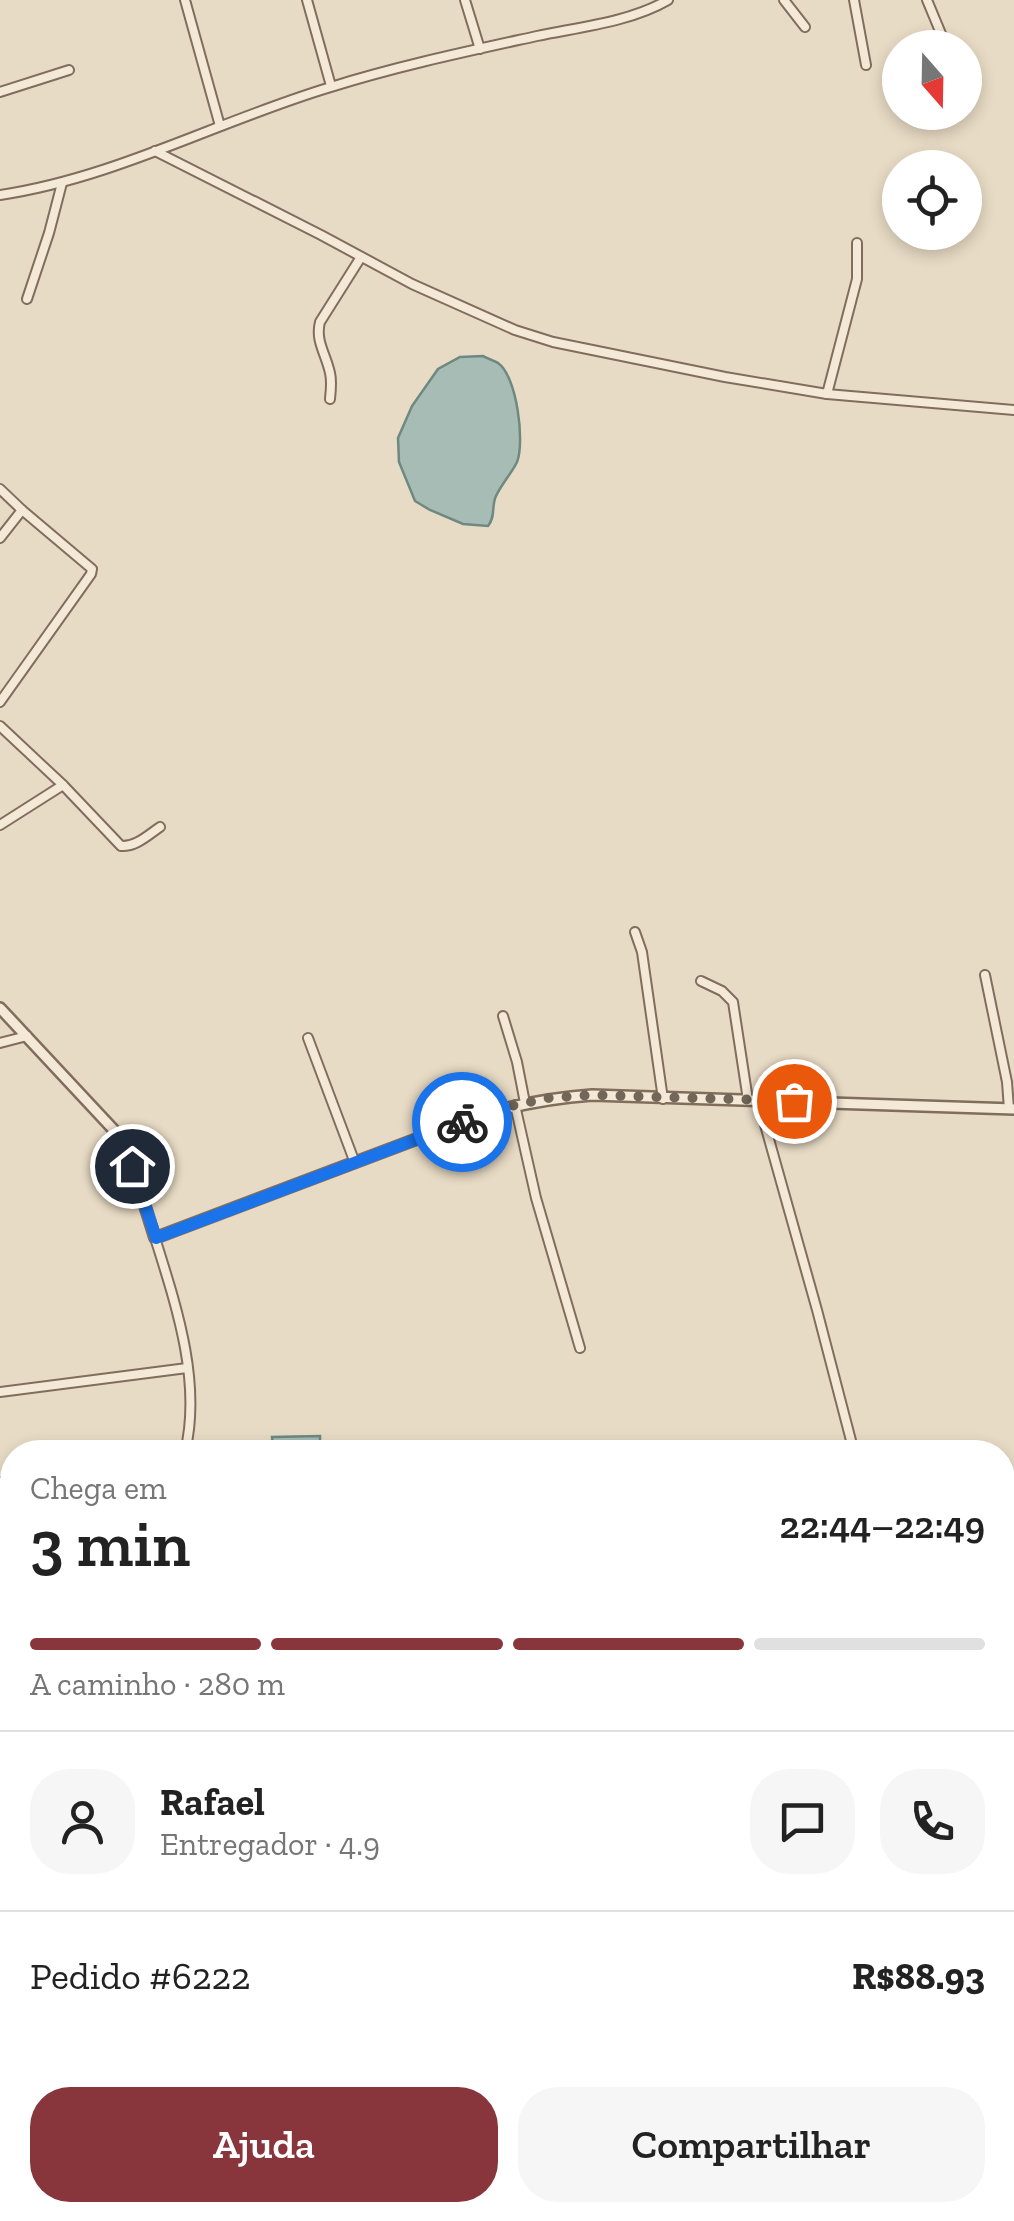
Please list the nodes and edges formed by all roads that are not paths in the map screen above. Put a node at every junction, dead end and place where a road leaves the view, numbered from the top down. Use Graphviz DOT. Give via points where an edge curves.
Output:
graph roads {
  1 [pos="184,0"];
  2 [pos="307,0"];
  3 [pos="465,0"];
  4 [pos="668,0"];
  5 [pos="784,0"];
  6 [pos="854,0"];
  7 [pos="926,0"];
  8 [pos="805,27"];
  9 [pos="939,30"];
  10 [pos="480,49"];
  11 [pos="866,65"];
  12 [pos="68,70"];
  13 [pos="332,86"];
  14 [pos="0,92"];
  15 [pos="220,126"];
  16 [pos="154,151"];
  17 [pos="62,182"];
  18 [pos="0,195"];
  19 [pos="858,244"];
  20 [pos="361,256"];
  21 [pos="27,299"];
  22 [pos="828,394"];
  23 [pos="330,399"];
  24 [pos="1014,410"];
  25 [pos="0,489"];
  26 [pos="22,510"];
  27 [pos="0,538"];
  28 [pos="0,702"];
  29 [pos="0,726"];
  30 [pos="63,785"];
  31 [pos="0,825"];
  32 [pos="160,826"];
  33 [pos="635,932"];
  34 [pos="985,975"];
  35 [pos="701,980"];
  36 [pos="0,1008"];
  37 [pos="503,1016"];
  38 [pos="28,1036"];
  39 [pos="308,1038"];
  40 [pos="0,1043"];
  41 [pos="663,1099"];
  42 [pos="753,1100"];
  43 [pos="520,1104"];
  44 [pos="1011,1109"];
  45 [pos="355,1163"];
  46 [pos="156,1238"];
  47 [pos="580,1348"];
  48 [pos="187,1368"];
  49 [pos="0,1392"];
  50 [pos="187,1440"];
  51 [pos="851,1440"];
  1 -- 15 [label="street"];
  2 -- 13 [label="street"];
  3 -- 10 [label="street"];
  4 -- 10 [label="street" via="614,20"];
  5 -- 8 [label="street"];
  6 -- 11 [label="street"];
  7 -- 9 [label="street"];
  10 -- 13 [label="street"];
  12 -- 14 [label="street"];
  13 -- 15 [label="street"];
  15 -- 16 [label="street"];
  16 -- 17 [label="street"];
  16 -- 20 [label="street"];
  17 -- 18 [label="street"];
  17 -- 21 [label="street"];
  19 -- 22 [label="street" via="858,280"];
  20 -- 22 [label="street" via="460,307 553,342"];
  20 -- 23 [label="street" via="320,322"];
  22 -- 24 [label="street"];
  25 -- 26 [label="street"];
  26 -- 27 [label="street"];
  26 -- 28 [label="street" via="92,569"];
  29 -- 30 [label="street"];
  30 -- 31 [label="street"];
  30 -- 32 [label="street" via="121,846"];
  33 -- 41 [label="street"];
  34 -- 44 [label="street"];
  35 -- 42 [label="street" via="733,1002"];
  36 -- 38 [label="street"];
  37 -- 43 [label="street" via="518,1062"];
  38 -- 40 [label="street"];
  38 -- 46 [label="street" via="125,1142"];
  39 -- 45 [label="street"];
  41 -- 42 [label="street"];
  41 -- 43 [label="street" via="592,1095"];
  42 -- 44 [label="street"];
  42 -- 51 [label="street"];
  43 -- 45 [label="street"];
  43 -- 47 [label="street" via="536,1198"];
  45 -- 46 [label="street"];
  46 -- 48 [label="street"];
  48 -- 49 [label="street"];
  48 -- 50 [label="street"];
}
